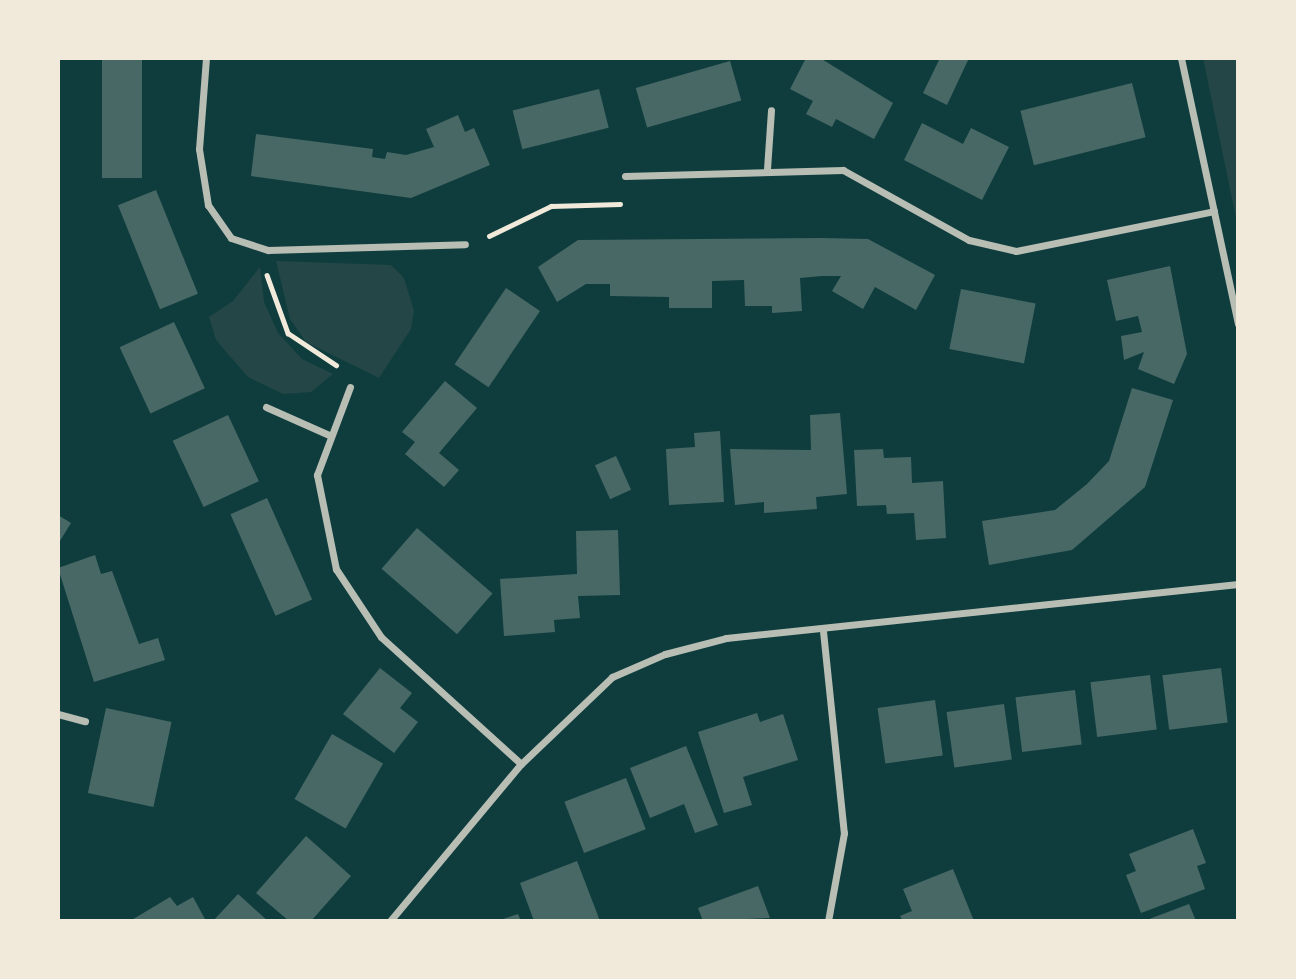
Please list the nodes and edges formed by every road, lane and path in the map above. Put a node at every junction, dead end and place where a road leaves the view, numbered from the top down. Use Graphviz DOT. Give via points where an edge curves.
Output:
graph roads {
  1 [pos="206,58"];
  2 [pos="1181,58"];
  3 [pos="771,110"];
  4 [pos="767,169"];
  5 [pos="625,176"];
  6 [pos="1214,211"];
  7 [pos="465,244"];
  8 [pos="268,250"];
  9 [pos="1238,324"];
  10 [pos="351,387"];
  11 [pos="266,407"];
  12 [pos="329,435"];
  13 [pos="1238,584"];
  14 [pos="823,631"];
  15 [pos="58,714"];
  16 [pos="85,721"];
  17 [pos="522,764"];
  18 [pos="390,921"];
  19 [pos="828,921"];
  1 -- 8 [label="street" via="199,149 208,205 231,238"];
  2 -- 6 [label="street"];
  3 -- 4 [label="street"];
  4 -- 5 [label="street"];
  4 -- 6 [label="street" via="844,170 969,240 1016,251"];
  5 -- 7 [label="path" via="622,204 551,206"];
  6 -- 9 [label="street"];
  7 -- 8 [label="street"];
  8 -- 10 [label="path" via="267,279 288,333 309,353 356,374"];
  10 -- 12 [label="street"];
  11 -- 12 [label="street"];
  12 -- 17 [label="street" via="317,475 336,569 381,636"];
  13 -- 14 [label="street"];
  14 -- 17 [label="street" via="726,638 612,677"];
  14 -- 19 [label="street" via="844,834"];
  15 -- 16 [label="street"];
  17 -- 18 [label="street"];
}
